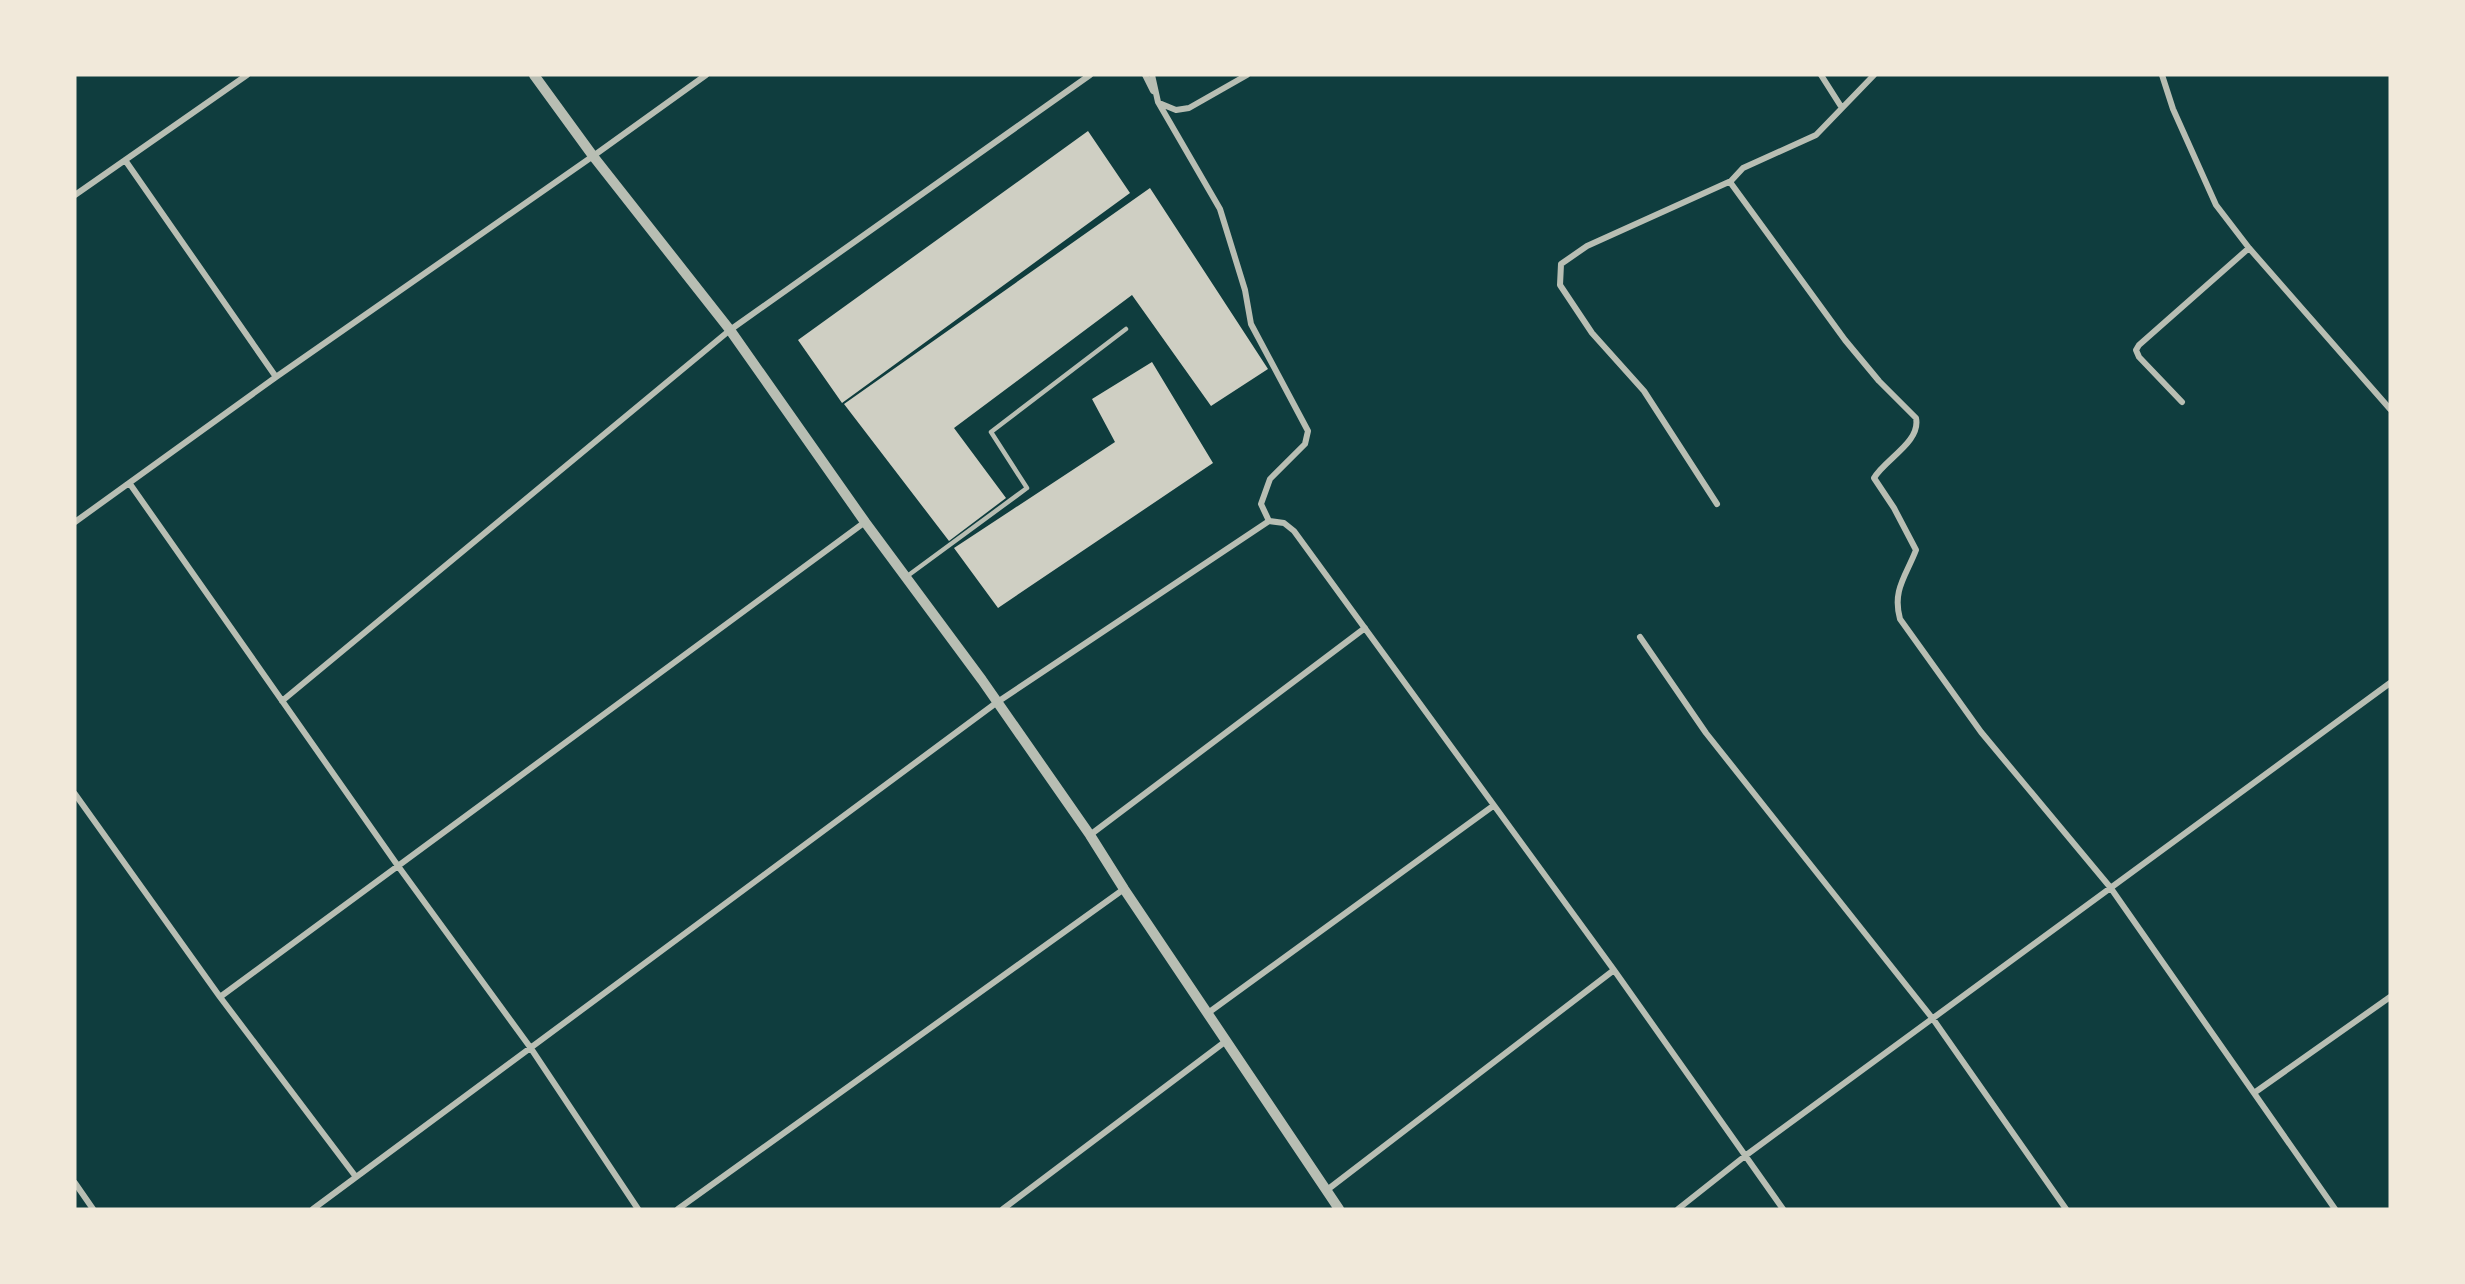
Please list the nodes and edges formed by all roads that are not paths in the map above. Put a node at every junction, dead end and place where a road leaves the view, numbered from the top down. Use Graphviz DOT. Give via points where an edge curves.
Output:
graph roads {
  1 [pos="534,75"];
  2 [pos="706,75"];
  3 [pos="1090,75"];
  4 [pos="1145,75"];
  5 [pos="1152,75"];
  6 [pos="1247,75"];
  7 [pos="1821,75"];
  8 [pos="1874,75"];
  9 [pos="2162,75"];
  10 [pos="243,76"];
  11 [pos="1158,102"];
  12 [pos="1842,108"];
  13 [pos="594,156"];
  14 [pos="124,160"];
  15 [pos="1731,181"];
  16 [pos="75,195"];
  17 [pos="2249,248"];
  18 [pos="1126,329"];
  19 [pos="730,330"];
  20 [pos="276,377"];
  21 [pos="2182,402"];
  22 [pos="2390,409"];
  23 [pos="130,484"];
  24 [pos="1717,504"];
  25 [pos="1269,521"];
  26 [pos="75,522"];
  27 [pos="865,522"];
  28 [pos="906,577"];
  29 [pos="1365,628"];
  30 [pos="1640,637"];
  31 [pos="2390,683"];
  32 [pos="282,701"];
  33 [pos="996,703"];
  34 [pos="75,794"];
  35 [pos="1493,806"];
  36 [pos="1090,835"];
  37 [pos="398,866"];
  38 [pos="2110,887"];
  39 [pos="1124,889"];
  40 [pos="1614,970"];
  41 [pos="220,997"];
  42 [pos="2390,997"];
  43 [pos="1208,1013"];
  44 [pos="1933,1019"];
  45 [pos="1227,1040"];
  46 [pos="530,1047"];
  47 [pos="2254,1093"];
  48 [pos="1745,1156"];
  49 [pos="356,1177"];
  50 [pos="75,1183"];
  51 [pos="1327,1190"];
  52 [pos="93,1209"];
  53 [pos="313,1209"];
  54 [pos="638,1209"];
  55 [pos="678,1209"];
  56 [pos="1003,1209"];
  57 [pos="1339,1209"];
  58 [pos="1678,1209"];
  59 [pos="1783,1209"];
  60 [pos="2066,1209"];
  61 [pos="2335,1209"];
  1 -- 13 [label="street"];
  2 -- 13 [label="street"];
  3 -- 19 [label="street"];
  4 -- 11 [label="street"];
  5 -- 11 [label="street"];
  6 -- 11 [label="street" via="1189,108 1176,110"];
  7 -- 12 [label="street"];
  8 -- 12 [label="street"];
  9 -- 17 [label="street" via="2172,109 2216,205"];
  10 -- 14 [label="street"];
  11 -- 25 [label="street" via="1220,209 1245,290 1251,324 1308,431 1305,444 1270,479 1261,504"];
  12 -- 15 [label="street" via="1816,135 1743,168"];
  13 -- 19 [label="street"];
  13 -- 20 [label="street"];
  14 -- 16 [label="street"];
  14 -- 20 [label="street"];
  15 -- 24 [label="street" via="1587,246 1561,264 1560,285 1592,333 1644,391"];
  15 -- 38 [label="street" via="1845,340 1916,418 1914,435 1874,478 1916,550 1897,593 1900,619 1981,732"];
  17 -- 21 [label="street" via="2136,350"];
  17 -- 22 [label="street"];
  18 -- 28 [label="lane" via="991,432 1027,488"];
  19 -- 27 [label="street"];
  19 -- 32 [label="street"];
  20 -- 23 [label="street"];
  23 -- 26 [label="street"];
  23 -- 32 [label="street"];
  25 -- 29 [label="street" via="1284,523 1294,531"];
  25 -- 33 [label="street"];
  27 -- 28 [label="street"];
  27 -- 37 [label="street"];
  28 -- 33 [label="street"];
  29 -- 35 [label="street"];
  29 -- 36 [label="street"];
  30 -- 44 [label="street" via="1706,733"];
  31 -- 38 [label="street"];
  32 -- 37 [label="street"];
  33 -- 36 [label="street"];
  33 -- 46 [label="street"];
  34 -- 41 [label="street"];
  35 -- 40 [label="street"];
  35 -- 43 [label="street"];
  36 -- 39 [label="street"];
  37 -- 41 [label="street"];
  37 -- 46 [label="street"];
  38 -- 44 [label="street"];
  38 -- 47 [label="street"];
  39 -- 43 [label="street"];
  39 -- 55 [label="street"];
  40 -- 48 [label="street"];
  40 -- 51 [label="street"];
  41 -- 49 [label="street"];
  42 -- 47 [label="street"];
  43 -- 45 [label="street"];
  44 -- 48 [label="street"];
  44 -- 60 [label="street"];
  45 -- 51 [label="street"];
  45 -- 56 [label="street"];
  46 -- 49 [label="street"];
  46 -- 54 [label="street"];
  47 -- 61 [label="street"];
  48 -- 58 [label="street"];
  48 -- 59 [label="street"];
  49 -- 53 [label="street"];
  50 -- 52 [label="street"];
  51 -- 57 [label="street"];
}
